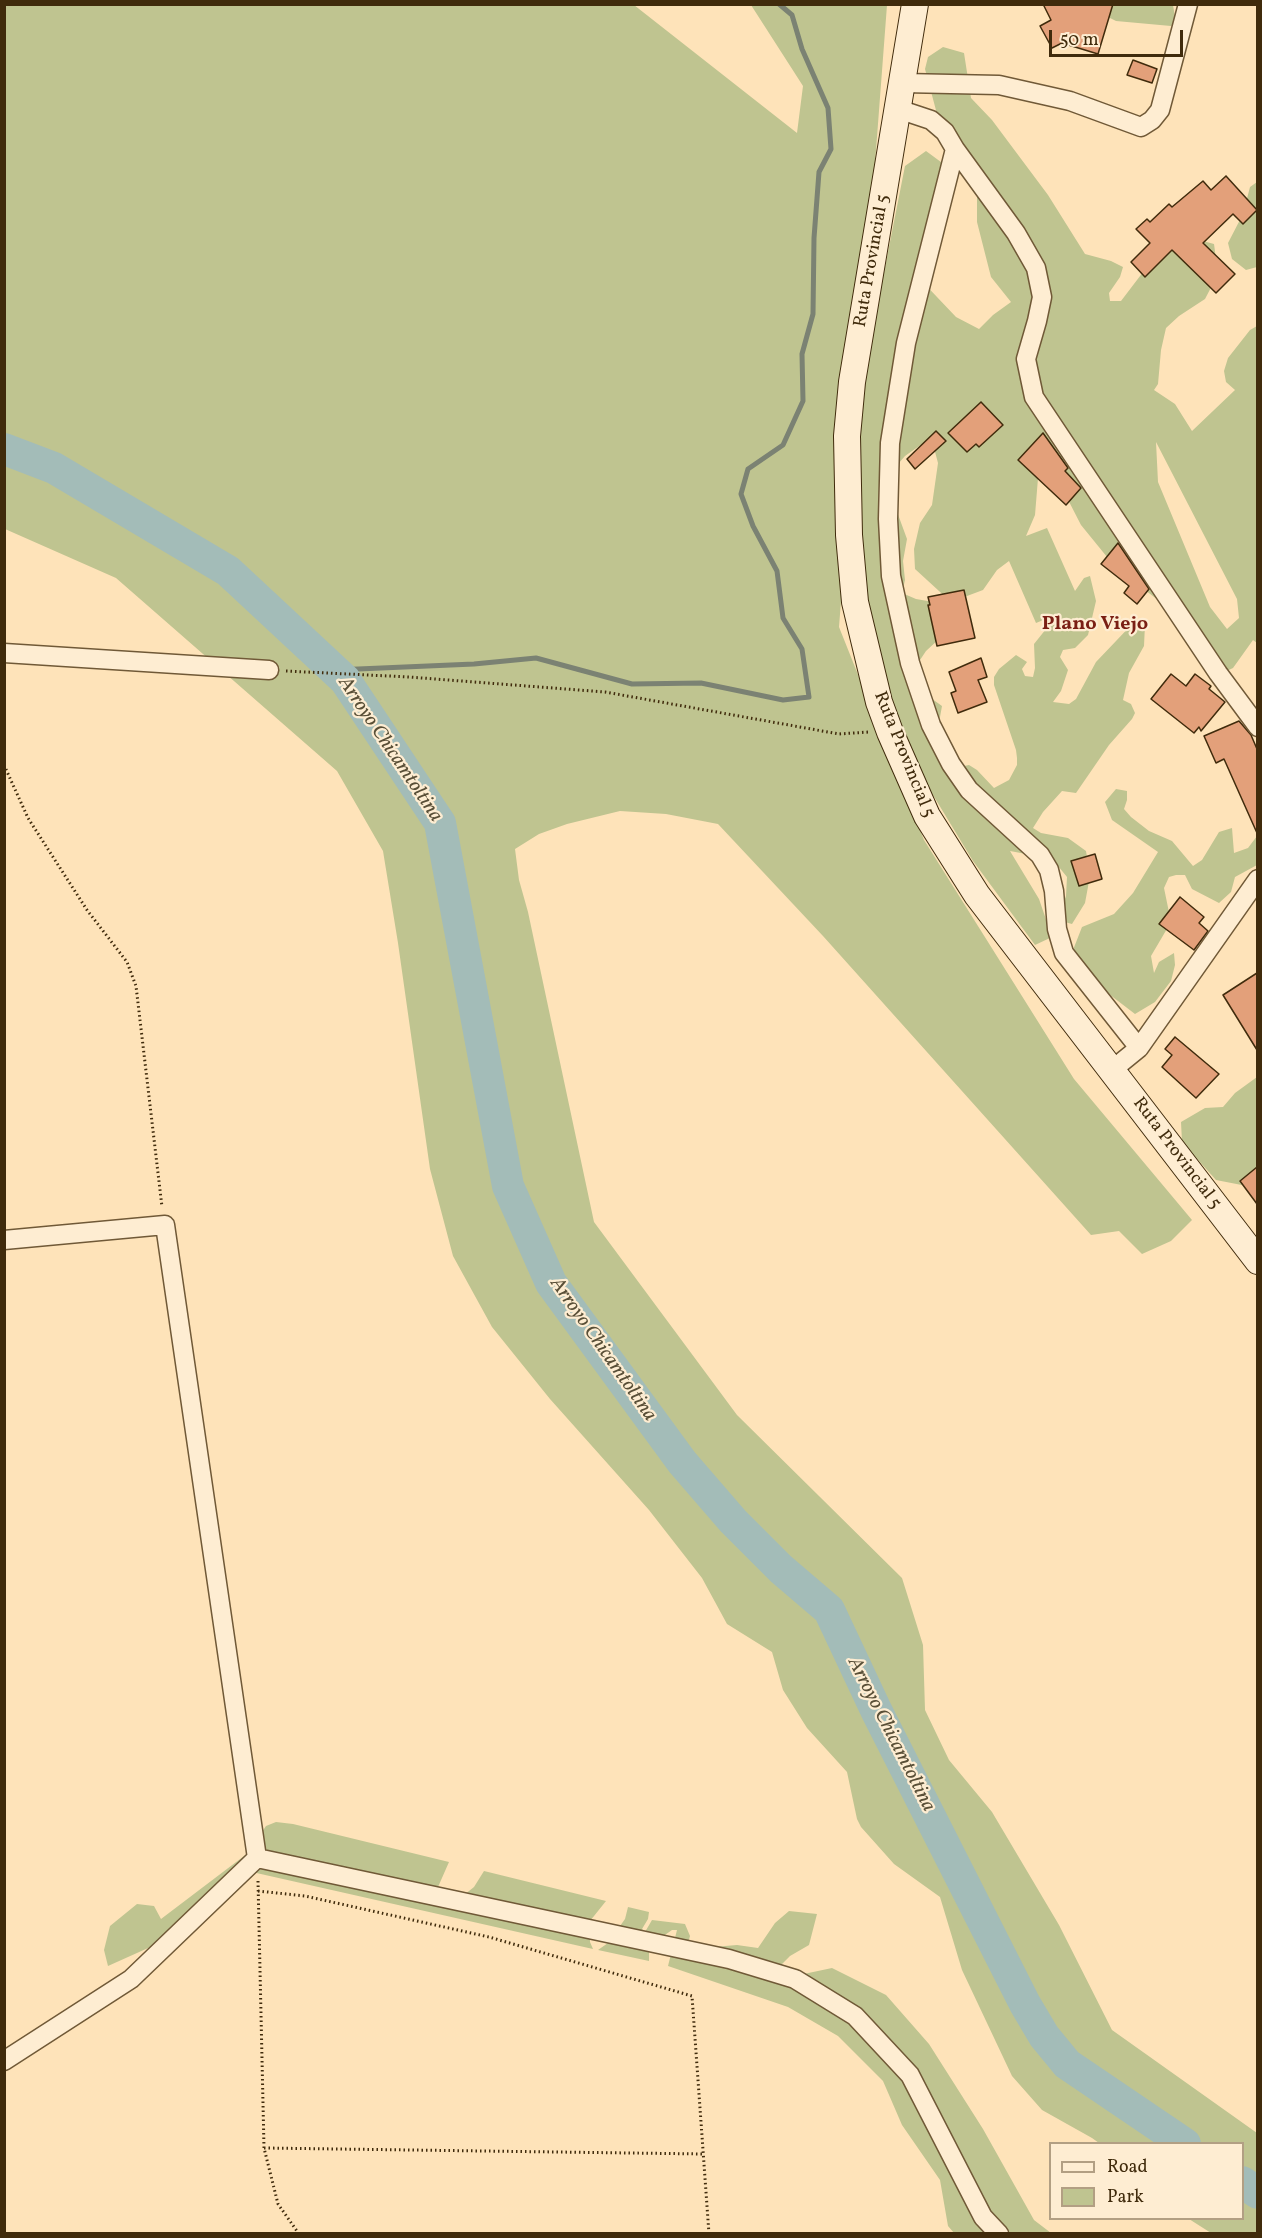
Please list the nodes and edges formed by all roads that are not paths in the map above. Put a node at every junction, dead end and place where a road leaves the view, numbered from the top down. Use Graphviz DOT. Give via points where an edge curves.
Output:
graph roads {
  1 [pos="915,4"];
  2 [pos="1188,4"];
  3 [pos="903,83"];
  4 [pos="898,109"];
  5 [pos="955,149"];
  6 [pos="4,653"];
  7 [pos="269,670"];
  8 [pos="1257,727"];
  9 [pos="1257,879"];
  10 [pos="1139,1048"];
  11 [pos="1112,1070"];
  12 [pos="4,1240"];
  13 [pos="1257,1261"];
  14 [pos="257,1858"];
  15 [pos="4,2061"];
  16 [pos="999,2234"];
  1 -- 3 [label="main road, Ruta Provincial 5"];
  2 -- 3 [label="street" via="1160,110 1141,127 1070,101 999,85"];
  3 -- 4 [label="main road, Ruta Provincial 5"];
  4 -- 5 [label="street" via="931,120 945,132"];
  4 -- 11 [label="main road, Ruta Provincial 5" via="852,382 847,436 855,602 890,732 927,816 977,895"];
  5 -- 8 [label="street" via="1016,233 1036,268 1041,297 1026,359 1034,397"];
  5 -- 10 [label="street" via="906,343 890,443 891,576 910,663 931,725 951,764 969,790 1040,855 1049,870 1064,954"];
  6 -- 7 [label="street"];
  9 -- 10 [label="street"];
  10 -- 11 [label="street"];
  11 -- 13 [label="main road, Ruta Provincial 5"];
  12 -- 14 [label="street" via="165,1225"];
  14 -- 15 [label="street" via="131,1979"];
  14 -- 16 [label="street" via="729,1959 795,1979 855,2016 910,2075 983,2217"];
}
